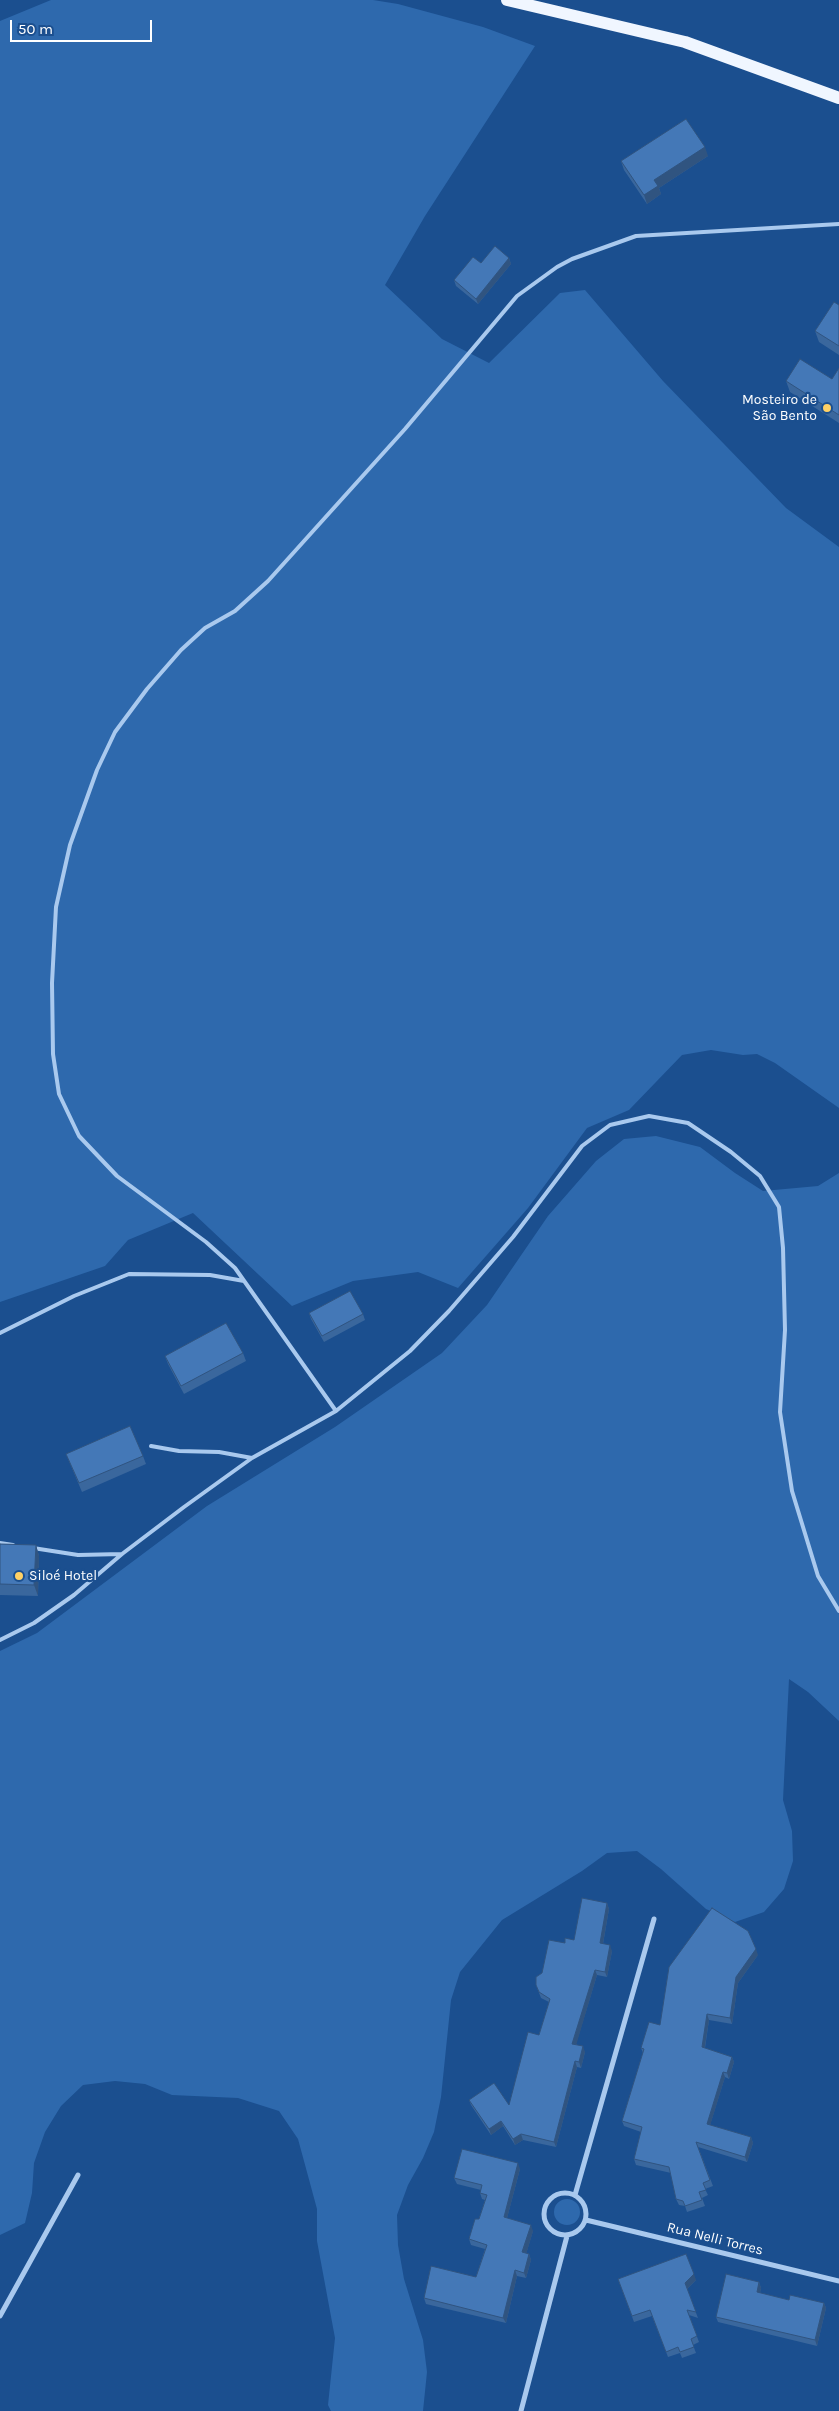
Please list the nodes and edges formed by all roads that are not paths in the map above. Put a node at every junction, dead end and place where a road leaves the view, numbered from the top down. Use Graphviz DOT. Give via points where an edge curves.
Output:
graph roads {
  1 [pos="507,0"];
  2 [pos="839,98"];
  3 [pos="839,224"];
  4 [pos="244,1281"];
  5 [pos="0,1333"];
  6 [pos="336,1411"];
  7 [pos="151,1446"];
  8 [pos="252,1458"];
  9 [pos="0,1543"];
  10 [pos="16,1546"];
  11 [pos="24,1547"];
  12 [pos="122,1554"];
  13 [pos="839,1611"];
  14 [pos="0,1640"];
  15 [pos="654,1918"];
  16 [pos="78,2175"];
  17 [pos="575,2195"];
  18 [pos="586,2220"];
  19 [pos="567,2236"];
  20 [pos="839,2281"];
  21 [pos="0,2316"];
  22 [pos="521,2411"];
  1 -- 2 [label="main road" via="685,42"];
  3 -- 4 [label="lane" via="636,236 557,266 516,296 405,429 268,581 235,611 205,628 181,650 115,732 97,770 70,845 56,907 53,1054 59,1094 78,1136 117,1176 206,1242 235,1268"];
  4 -- 5 [label="lane" via="210,1275 129,1274 74,1296"];
  4 -- 6 [label="lane"];
  6 -- 8 [label="lane"];
  6 -- 13 [label="lane" via="410,1351 449,1311 513,1237 582,1146 610,1125 636,1118 650,1116 688,1123 760,1176 779,1207 785,1330 780,1412 792,1491 818,1576"];
  7 -- 8 [label="lane"];
  8 -- 12 [label="lane"];
  9 -- 10 [label="lane"];
  11 -- 12 [label="lane" via="78,1555"];
  12 -- 14 [label="lane" via="74,1595 34,1623"];
  15 -- 17 [label="street"];
  16 -- 21 [label="street"];
  17 -- 18 [label="street" via="585,2205"];
  17 -- 19 [label="street" via="561,2194 549,2201 544,2214 553,2232"];
  18 -- 19 [label="street" via="579,2231"];
  18 -- 20 [label="street, Rua Nelli Torres"];
  19 -- 22 [label="street"];
}
